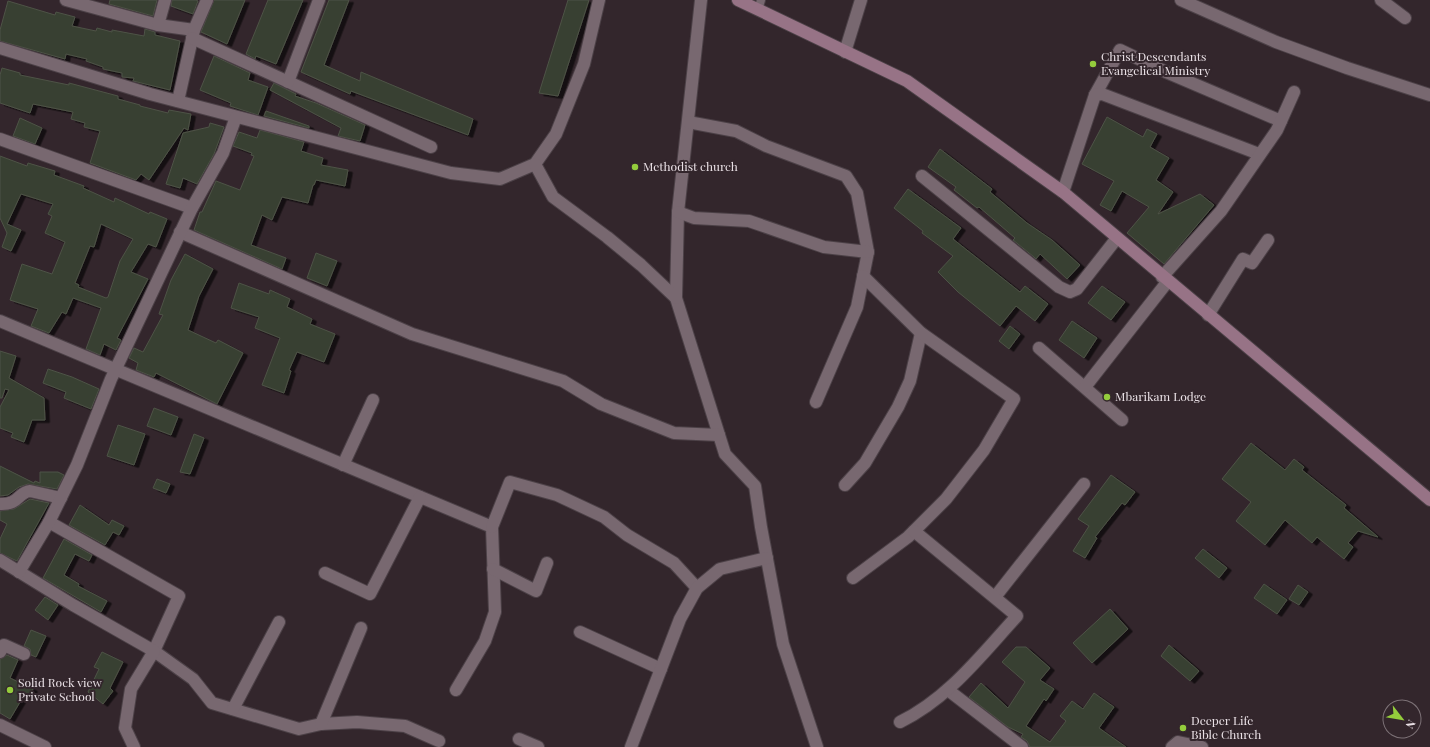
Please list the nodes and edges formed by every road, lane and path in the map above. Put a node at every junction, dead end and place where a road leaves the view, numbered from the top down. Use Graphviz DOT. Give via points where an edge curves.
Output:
graph roads {
  1 [pos="66,0"];
  2 [pos="166,0"];
  3 [pos="206,0"];
  4 [pos="319,0"];
  5 [pos="599,0"];
  6 [pos="701,0"];
  7 [pos="738,0"];
  8 [pos="861,0"];
  9 [pos="1181,0"];
  10 [pos="1381,0"];
  11 [pos="760,5"];
  12 [pos="1405,18"];
  13 [pos="158,25"];
  14 [pos="193,34"];
  15 [pos="0,48"];
  16 [pos="845,52"];
  17 [pos="288,82"];
  18 [pos="1294,92"];
  19 [pos="1095,95"];
  20 [pos="1430,95"];
  21 [pos="178,101"];
  22 [pos="236,117"];
  23 [pos="688,122"];
  24 [pos="1281,122"];
  25 [pos="0,139"];
  26 [pos="431,147"];
  27 [pos="1259,154"];
  28 [pos="535,164"];
  29 [pos="922,176"];
  30 [pos="1062,192"];
  31 [pos="192,208"];
  32 [pos="678,212"];
  33 [pos="180,232"];
  34 [pos="1117,238"];
  35 [pos="1268,240"];
  36 [pos="868,252"];
  37 [pos="863,276"];
  38 [pos="1165,279"];
  39 [pos="676,298"];
  40 [pos="1208,315"];
  41 [pos="0,321"];
  42 [pos="921,333"];
  43 [pos="1039,348"];
  44 [pos="115,370"];
  45 [pos="1085,387"];
  46 [pos="373,400"];
  47 [pos="816,402"];
  48 [pos="1122,420"];
  49 [pos="719,435"];
  50 [pos="343,465"];
  51 [pos="1084,484"];
  52 [pos="845,485"];
  53 [pos="420,497"];
  54 [pos="61,498"];
  55 [pos="1430,500"];
  56 [pos="0,504"];
  57 [pos="50,522"];
  58 [pos="492,527"];
  59 [pos="914,531"];
  60 [pos="767,558"];
  61 [pos="0,560"];
  62 [pos="547,563"];
  63 [pos="493,569"];
  64 [pos="19,572"];
  65 [pos="325,573"];
  66 [pos="853,578"];
  67 [pos="697,588"];
  68 [pos="995,597"];
  69 [pos="279,622"];
  70 [pos="361,628"];
  71 [pos="580,632"];
  72 [pos="154,651"];
  73 [pos="0,652"];
  74 [pos="24,654"];
  75 [pos="661,669"];
  76 [pos="456,690"];
  77 [pos="948,690"];
  78 [pos="233,709"];
  79 [pos="900,722"];
  80 [pos="321,724"];
  81 [pos="0,725"];
  82 [pos="519,738"];
  83 [pos="439,741"];
  84 [pos="45,747"];
  85 [pos="134,747"];
  86 [pos="538,747"];
  87 [pos="631,747"];
  88 [pos="817,747"];
  89 [pos="1022,747"];
  90 [pos="1172,747"];
  91 [pos="1202,747"];
  1 -- 13 [label="street"];
  2 -- 13 [label="street"];
  3 -- 14 [label="street"];
  4 -- 17 [label="street"];
  5 -- 28 [label="street" via="584,64 556,134"];
  6 -- 23 [label="street"];
  7 -- 11 [label="street"];
  8 -- 16 [label="street"];
  9 -- 20 [label="street" via="1276,42"];
  10 -- 12 [label="street"];
  11 -- 16 [label="street"];
  13 -- 14 [label="street"];
  14 -- 17 [label="street"];
  14 -- 21 [label="street"];
  15 -- 21 [label="street"];
  16 -- 30 [label="street" via="907,81"];
  17 -- 26 [label="street"];
  18 -- 24 [label="street"];
  19 -- 24 [label="street" via="1120,50"];
  19 -- 27 [label="street" via="1102,94"];
  19 -- 30 [label="street"];
  21 -- 22 [label="street"];
  22 -- 28 [label="street" via="451,173 500,178"];
  22 -- 31 [label="street" via="222,154"];
  23 -- 32 [label="street"];
  23 -- 36 [label="street" via="736,131 766,146 846,176 857,193"];
  24 -- 27 [label="street"];
  25 -- 31 [label="street"];
  27 -- 38 [label="street" via="1221,211"];
  28 -- 39 [label="street" via="553,197 607,236"];
  29 -- 34 [label="street" via="1059,287 1070,292 1077,289"];
  30 -- 34 [label="street"];
  31 -- 33 [label="street"];
  32 -- 36 [label="street" via="694,218 749,221 824,247"];
  32 -- 39 [label="street"];
  33 -- 44 [label="street"];
  33 -- 49 [label="street" via="412,334 563,381 601,404 674,433"];
  34 -- 38 [label="street"];
  35 -- 40 [label="street" via="1252,263 1243,259"];
  36 -- 37 [label="street"];
  37 -- 42 [label="street"];
  37 -- 47 [label="street" via="857,307"];
  38 -- 40 [label="street"];
  38 -- 45 [label="street"];
  39 -- 49 [label="street"];
  40 -- 55 [label="street"];
  41 -- 44 [label="street"];
  42 -- 52 [label="street" via="910,381 898,407 865,463"];
  42 -- 59 [label="street" via="1014,399 984,450 946,499"];
  43 -- 45 [label="street"];
  44 -- 50 [label="street"];
  44 -- 54 [label="street"];
  45 -- 48 [label="street"];
  46 -- 50 [label="street"];
  49 -- 60 [label="street" via="725,454 755,486"];
  50 -- 53 [label="street"];
  51 -- 68 [label="street"];
  53 -- 58 [label="street"];
  53 -- 65 [label="street" via="370,594"];
  54 -- 56 [label="street" via="26,491 12,503"];
  54 -- 57 [label="street"];
  57 -- 64 [label="street"];
  57 -- 72 [label="street" via="179,596"];
  58 -- 63 [label="street"];
  58 -- 67 [label="street" via="510,482 557,495 604,517 627,535 674,563"];
  59 -- 66 [label="street"];
  59 -- 68 [label="street"];
  60 -- 67 [label="street" via="720,569"];
  60 -- 88 [label="street" via="783,644"];
  61 -- 64 [label="street"];
  62 -- 63 [label="street" via="536,591"];
  63 -- 76 [label="street" via="494,612 485,641"];
  64 -- 72 [label="street"];
  67 -- 75 [label="street" via="680,619"];
  68 -- 77 [label="street" via="1017,616"];
  69 -- 78 [label="street"];
  70 -- 80 [label="street"];
  71 -- 75 [label="street"];
  72 -- 78 [label="street" via="193,679 212,703"];
  72 -- 85 [label="street" via="131,689 125,728"];
  73 -- 74 [label="street" via="4,645"];
  75 -- 87 [label="street"];
  77 -- 79 [label="street"];
  77 -- 89 [label="street"];
  78 -- 80 [label="street" via="300,729"];
  80 -- 83 [label="street" via="357,722 405,726"];
  81 -- 84 [label="street"];
  82 -- 86 [label="street"];
  90 -- 91 [label="street" via="1178,742"];
}
